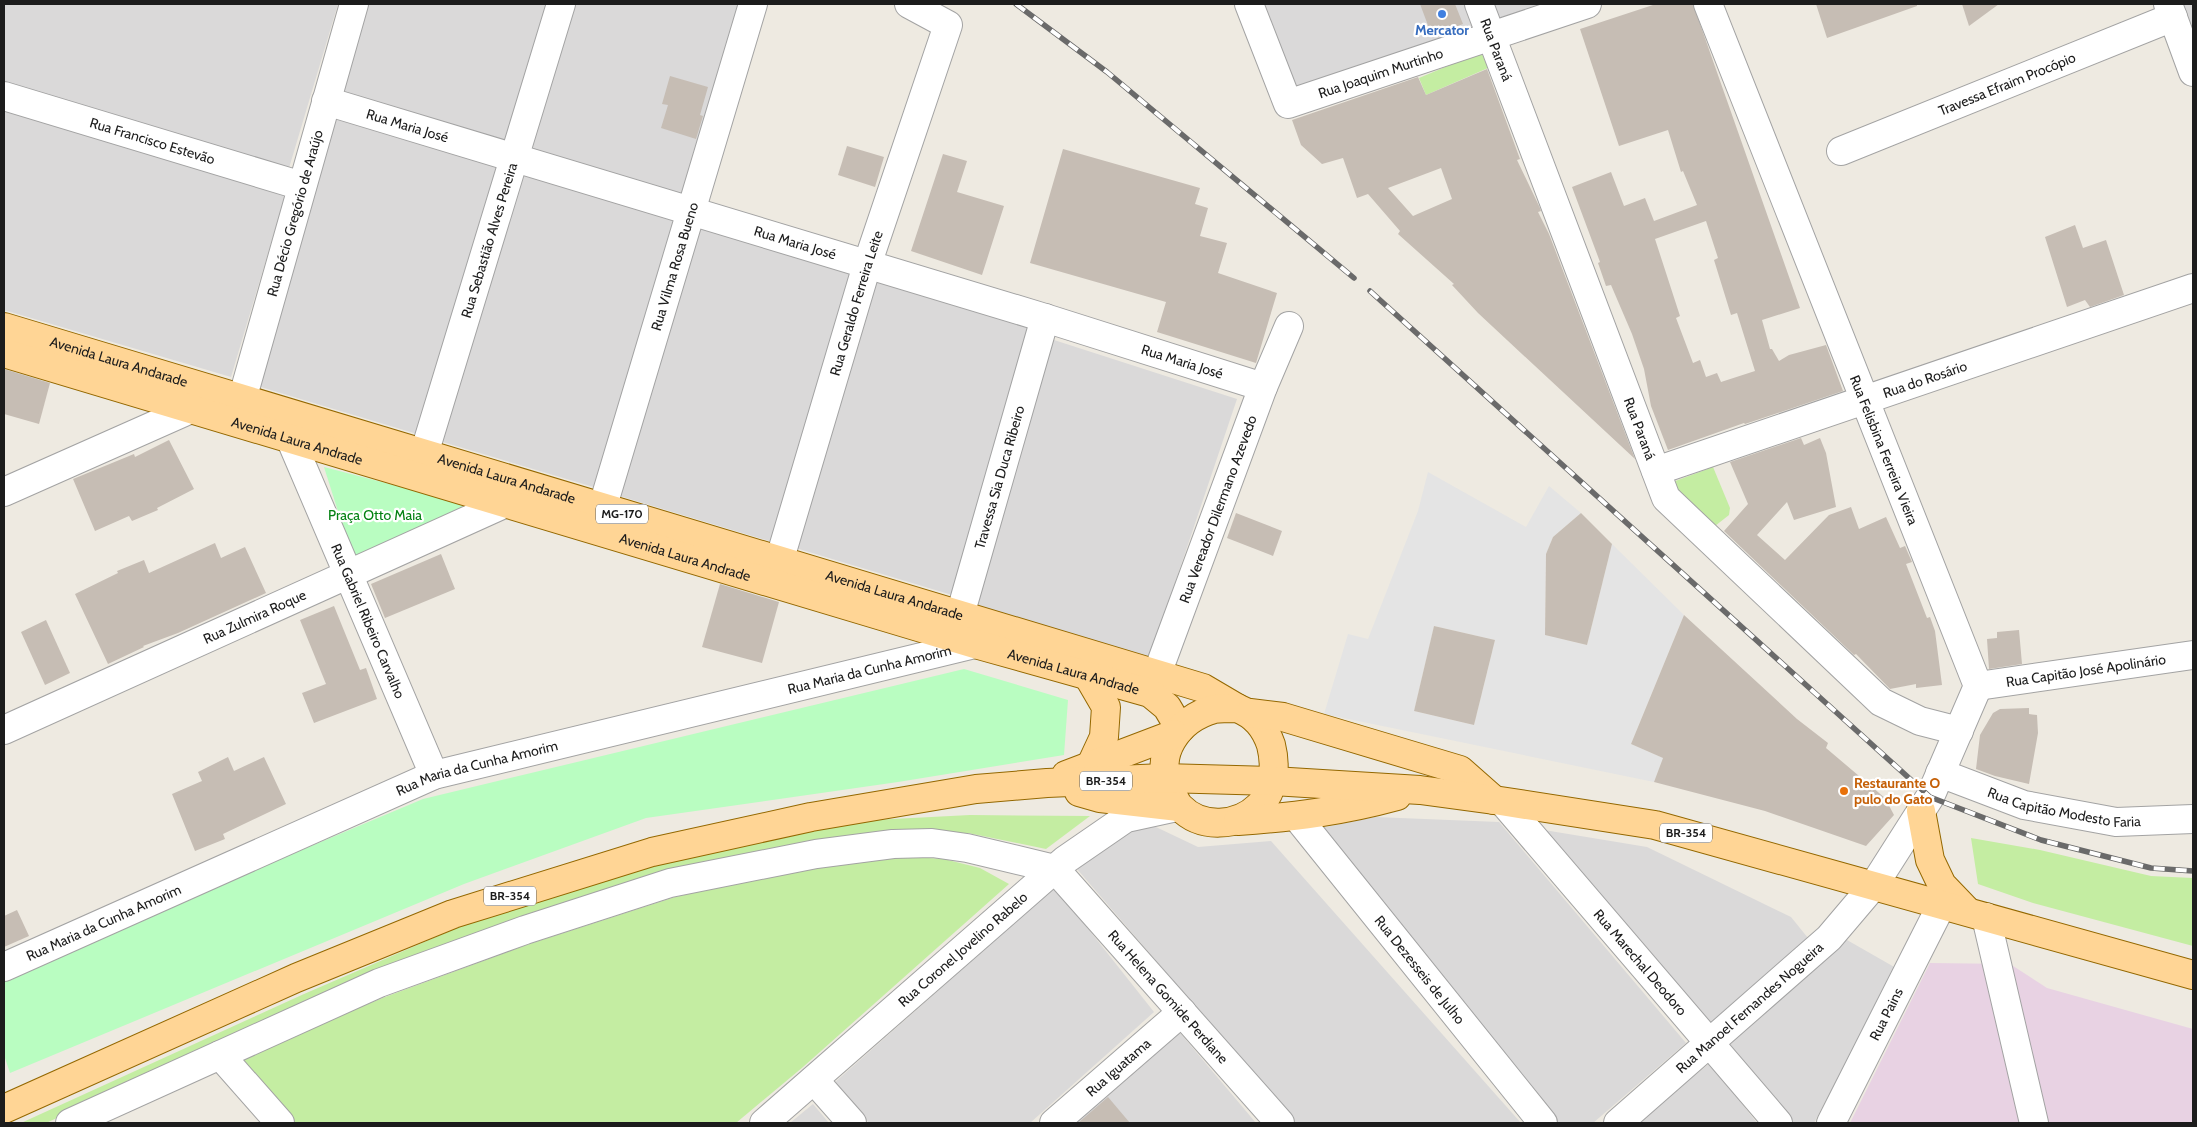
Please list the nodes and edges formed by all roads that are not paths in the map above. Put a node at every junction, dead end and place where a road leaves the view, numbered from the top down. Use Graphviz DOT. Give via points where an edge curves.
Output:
graph roads {
  1 [pos="354,4"];
  2 [pos="561,4"];
  3 [pos="753,4"];
  4 [pos="909,4"];
  5 [pos="1249,4"];
  6 [pos="1479,4"];
  7 [pos="1587,4"];
  8 [pos="1708,4"];
  9 [pos="2170,10"];
  10 [pos="1492,36"];
  11 [pos="2193,72"];
  12 [pos="4,96"];
  13 [pos="326,101"];
  14 [pos="1841,151"];
  15 [pos="514,158"];
  16 [pos="302,186"];
  17 [pos="690,211"];
  18 [pos="867,265"];
  19 [pos="2193,288"];
  20 [pos="1045,318"];
  21 [pos="1290,326"];
  22 [pos="4,327"];
  23 [pos="4,353"];
  24 [pos="1263,387"];
  25 [pos="194,397"];
  26 [pos="1865,400"];
  27 [pos="238,410"];
  28 [pos="290,438"];
  29 [pos="422,466"];
  30 [pos="1656,472"];
  31 [pos="4,492"];
  32 [pos="506,503"];
  33 [pos="599,519"];
  34 [pos="775,572"];
  35 [pos="348,574"];
  36 [pos="963,632"];
  37 [pos="2193,656"];
  38 [pos="1088,676"];
  39 [pos="1153,684"];
  40 [pos="1978,686"];
  41 [pos="1244,710"];
  42 [pos="4,730"];
  43 [pos="1959,731"];
  44 [pos="1177,732"];
  45 [pos="1091,765"];
  46 [pos="1940,774"];
  47 [pos="434,775"];
  48 [pos="1164,778"];
  49 [pos="1273,781"];
  50 [pos="1046,783"];
  51 [pos="1420,790"];
  52 [pos="1499,801"];
  53 [pos="1179,807"];
  54 [pos="1921,811"];
  55 [pos="1297,817"];
  56 [pos="2193,819"];
  57 [pos="1236,821"];
  58 [pos="1055,869"];
  59 [pos="1874,885"];
  60 [pos="1965,911"];
  61 [pos="4,966"];
  62 [pos="2193,975"];
  63 [pos="1182,1012"];
  64 [pos="1709,1043"];
  65 [pos="220,1055"];
  66 [pos="814,1080"];
  67 [pos="4,1110"];
  68 [pos="70,1123"];
  69 [pos="280,1123"];
  70 [pos="764,1123"];
  71 [pos="852,1123"];
  72 [pos="1054,1123"];
  73 [pos="1280,1123"];
  74 [pos="1543,1123"];
  75 [pos="1618,1123"];
  76 [pos="1778,1123"];
  77 [pos="1831,1123"];
  78 [pos="2034,1123"];
  1 -- 13 [label="street, Rua Décio Gregório de Araújo"];
  2 -- 15 [label="street, Rua Sebastião Alves Pereira"];
  3 -- 17 [label="street, Rua Vilma Rosa Bueno"];
  4 -- 18 [label="street, Rua Geraldo Ferreira Leite" via="948,25"];
  5 -- 10 [label="street, Rua Joaquim Murtinho" via="1288,104"];
  6 -- 10 [label="street, Rua Paraná"];
  7 -- 10 [label="street, Rua Joaquim Murtinho"];
  8 -- 26 [label="street, Rua Felisbina Ferreira Vieira"];
  9 -- 11 [label="street"];
  9 -- 14 [label="street, Travessa Efraim Procópio"];
  10 -- 30 [label="street, Rua Paraná"];
  12 -- 16 [label="street, Rua Francisco Estevão"];
  13 -- 15 [label="street, Rua Maria José"];
  13 -- 16 [label="street, Rua Décio Gregório de Araújo"];
  15 -- 17 [label="street, Rua Maria José"];
  15 -- 29 [label="street, Rua Sebastião Alves Pereira"];
  16 -- 27 [label="street, Rua Décio Gregório de Araújo"];
  17 -- 18 [label="street, Rua Maria José"];
  17 -- 33 [label="street, Rua Vilma Rosa Bueno"];
  18 -- 20 [label="street, Rua Maria José"];
  18 -- 34 [label="street, Rua Geraldo Ferreira Leite"];
  19 -- 26 [label="street, Rua do Rosário"];
  20 -- 24 [label="street, Rua Maria José"];
  20 -- 36 [label="street, Travessa Sia Duca Ribeiro"];
  21 -- 24 [label="street, Rua Vereador Dilermano Azevedo"];
  22 -- 25 [label="main road, Avenida Laura Andarade / MG-170"];
  23 -- 25 [label="main road, MG-170"];
  24 -- 39 [label="street, Rua Vereador Dilermano Azevedo"];
  25 -- 27 [label="main road, Avenida Laura Andarade / MG-170"];
  25 -- 31 [label="street"];
  26 -- 30 [label="street, Rua do Rosário"];
  26 -- 40 [label="street, Rua Felisbina Ferreira Vieira"];
  27 -- 28 [label="main road, Avenida Laura Andrade / MG-170"];
  27 -- 29 [label="main road, Avenida Laura Andarade / MG-170"];
  28 -- 29 [label="main road, Avenida Laura Andrade / MG-170"];
  28 -- 35 [label="street, Rua Gabriel Ribeiro Carvalho"];
  29 -- 32 [label="main road, Avenida Laura Andrade / MG-170"];
  29 -- 33 [label="main road, Avenida Laura Andarade / MG-170"];
  30 -- 43 [label="street, Rua Paraná" via="1666,498 1881,702 1920,721"];
  32 -- 33 [label="main road, Avenida Laura Andrade / MG-170"];
  32 -- 35 [label="street, Rua Zulmira Roque"];
  33 -- 34 [label="main road, Avenida Laura Andarade / MG-170"];
  34 -- 36 [label="main road, Avenida Laura Andarade / MG-170"];
  35 -- 42 [label="street, Rua Zulmira Roque"];
  35 -- 47 [label="street, Rua Gabriel Ribeiro Carvalho"];
  36 -- 38 [label="main road, Avenida Laura Andrade / MG-170"];
  36 -- 39 [label="main road, Avenida Laura Andarade / MG-170"];
  36 -- 47 [label="street, Rua Maria da Cunha Amorim"];
  37 -- 40 [label="street, Rua Capitão José Apolinário"];
  38 -- 39 [label="main road, Avenida Laura Andrade / MG-170"];
  38 -- 45 [label="main road" via="1106,707 1104,737"];
  39 -- 41 [label="main road, Avenida Laura Andarade / MG-170" via="1203,688"];
  39 -- 44 [label="main road, Avenida Laura Andrade / MG-170"];
  40 -- 43 [label="street"];
  41 -- 44 [label="main road" via="1215,709 1197,716"];
  41 -- 49 [label="main road" via="1266,732 1274,757"];
  41 -- 52 [label="main road" via="1283,718 1460,770"];
  43 -- 46 [label="street"];
  44 -- 45 [label="main road"];
  44 -- 48 [label="main road" via="1165,756"];
  45 -- 50 [label="main road"];
  46 -- 54 [label="street"];
  46 -- 56 [label="street, Rua Capitão Modesto Faria" via="2024,805 2116,822"];
  47 -- 61 [label="street, Rua Maria da Cunha Amorim"];
  48 -- 49 [label="main road, BR-354"];
  48 -- 50 [label="main road, BR-354"];
  48 -- 53 [label="main road"];
  49 -- 51 [label="main road, BR-354"];
  49 -- 57 [label="main road" via="1260,806"];
  50 -- 53 [label="main road" via="1100,798"];
  50 -- 67 [label="main road, BR-354" via="976,789 774,825 652,852 463,911 296,978"];
  51 -- 52 [label="main road, BR-354"];
  51 -- 55 [label="main road" via="1355,808"];
  52 -- 59 [label="main road, BR-354" via="1655,825"];
  52 -- 64 [label="street, Rua Marechal Deodoro"];
  53 -- 57 [label="main road" via="1209,822"];
  53 -- 58 [label="street, Rua Coronel Jovelino Rabelo" via="1126,818"];
  54 -- 59 [label="street"];
  54 -- 60 [label="main road" via="1930,860 1942,885"];
  55 -- 57 [label="main road"];
  55 -- 74 [label="street, Rua Dezesseis de Julho"];
  58 -- 63 [label="street, Rua Helena Gomide Perdiane"];
  58 -- 65 [label="street" via="967,848 932,843 893,844 816,854 670,883 525,930 379,983"];
  58 -- 66 [label="street, Rua Coronel Jovelino Rabelo"];
  59 -- 60 [label="main road, BR-354"];
  59 -- 64 [label="street, Rua Manoel Fernandes Nogueira" via="1829,938"];
  60 -- 62 [label="main road, BR-354"];
  60 -- 77 [label="street, Rua Pains"];
  60 -- 78 [label="street"];
  63 -- 72 [label="street, Rua Iguatama"];
  63 -- 73 [label="street, Rua Helena Gomide Perdiane"];
  64 -- 75 [label="street, Rua Manoel Fernandes Nogueira"];
  64 -- 76 [label="street, Rua Marechal Deodoro"];
  65 -- 68 [label="street"];
  65 -- 69 [label="street"];
  66 -- 70 [label="street, Rua Coronel Jovelino Rabelo"];
  66 -- 71 [label="street"];
}
